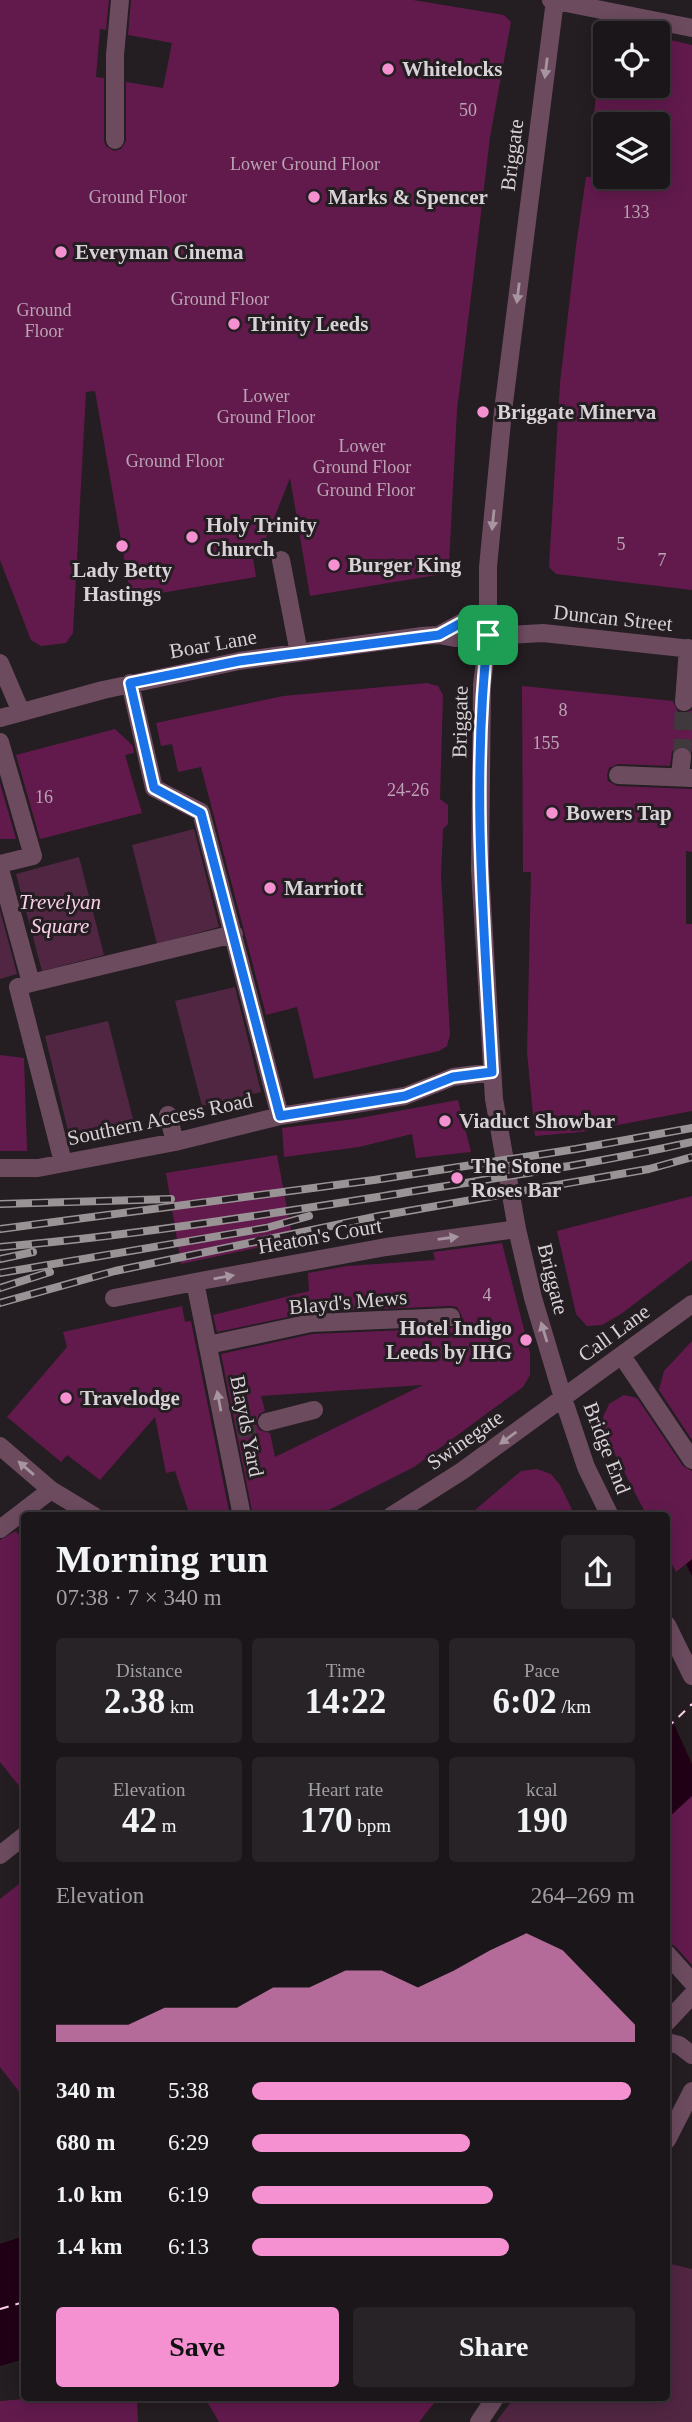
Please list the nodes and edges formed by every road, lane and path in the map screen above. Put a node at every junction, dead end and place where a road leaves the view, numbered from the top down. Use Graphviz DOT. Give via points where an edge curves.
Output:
graph roads {
  1 [pos="120,0"];
  2 [pos="553,0"];
  3 [pos="692,28"];
  4 [pos="115,140"];
  5 [pos="281,560"];
  6 [pos="488,635"];
  7 [pos="690,648"];
  8 [pos="299,653"];
  9 [pos="0,663"];
  10 [pos="130,683"];
  11 [pos="684,702"];
  12 [pos="22,712"];
  13 [pos="0,718"];
  14 [pos="0,742"];
  15 [pos="682,757"];
  16 [pos="618,775"];
  17 [pos="686,777"];
  18 [pos="0,867"];
  19 [pos="234,934"];
  20 [pos="30,983"];
  21 [pos="492,1072"];
  22 [pos="168,1115"];
  23 [pos="280,1116"];
  24 [pos="175,1142"];
  25 [pos="63,1162"];
  26 [pos="0,1168"];
  27 [pos="517,1229"];
  28 [pos="195,1282"];
  29 [pos="114,1298"];
  30 [pos="692,1304"];
  31 [pos="451,1317"];
  32 [pos="208,1345"];
  33 [pos="622,1356"];
  34 [pos="563,1398"];
  35 [pos="314,1410"];
  36 [pos="267,1422"];
  37 [pos="0,1446"];
  38 [pos="692,1460"];
  39 [pos="51,1490"];
  40 [pos="22,1512"];
  41 [pos="87,1512"];
  42 [pos="241,1512"];
  43 [pos="397,1512"];
  44 [pos="608,1512"];
  45 [pos="21,1513"];
  46 [pos="0,1529"];
  47 [pos="670,1631"];
  48 [pos="692,1676"];
  49 [pos="21,1838"];
  50 [pos="0,1855"];
  51 [pos="670,1957"];
  52 [pos="692,1982"];
  53 [pos="692,1996"];
  54 [pos="670,2019"];
  55 [pos="670,2043"];
  56 [pos="692,2055"];
  57 [pos="692,2091"];
  58 [pos="670,2134"];
  59 [pos="493,2401"];
  60 [pos="479,2422"];
  1 -- 4 [label="street"];
  2 -- 3 [label="street"];
  2 -- 6 [label="street, Briggate, one-way" via="503,411 488,567"];
  5 -- 8 [label="street"];
  6 -- 7 [label="street, Duncan Street" via="543,634"];
  6 -- 8 [label="street, Boar Lane" via="439,635"];
  6 -- 21 [label="street, Briggate" via="482,685 480,869"];
  7 -- 11 [label="street"];
  8 -- 10 [label="street, Boar Lane"];
  9 -- 12 [label="street"];
  10 -- 12 [label="street, Boar Lane"];
  10 -- 19 [label="street" via="154,788 201,813"];
  12 -- 13 [label="street, Boar Lane"];
  14 -- 18 [label="street" via="33,856"];
  15 -- 17 [label="street"];
  16 -- 17 [label="street"];
  18 -- 20 [label="street"];
  19 -- 20 [label="street" via="134,962"];
  19 -- 23 [label="street"];
  20 -- 25 [label="street" via="18,986"];
  21 -- 23 [label="street, Southern Access Road" via="453,1077 405,1096"];
  21 -- 27 [label="street, Briggate"];
  22 -- 24 [label="street"];
  23 -- 24 [label="street, Southern Access Road"];
  24 -- 25 [label="street, Southern Access Road"];
  25 -- 26 [label="street, Southern Access Road"];
  28 -- 27 [label="street, Heaton's Court, one-way" via="386,1247"];
  34 -- 27 [label="street, Briggate, one-way"];
  28 -- 29 [label="street, Heaton's Court"];
  28 -- 32 [label="street"];
  30 -- 33 [label="street, Call Lane"];
  31 -- 32 [label="street, Blayd's Mews" via="311,1323"];
  42 -- 32 [label="street, Blayds Yard, one-way" via="231,1431"];
  33 -- 34 [label="street, Call Lane"];
  33 -- 38 [label="street"];
  34 -- 43 [label="street, Swinegate, one-way"];
  34 -- 44 [label="street, Bridge End" via="586,1467"];
  35 -- 36 [label="street"];
  39 -- 37 [label="street, one-way"];
  39 -- 40 [label="street"];
  39 -- 41 [label="street"];
  45 -- 46 [label="street"];
  47 -- 48 [label="street"];
  49 -- 50 [label="street"];
  51 -- 52 [label="street"];
  53 -- 54 [label="street"];
  55 -- 56 [label="street"];
  57 -- 58 [label="street"];
  59 -- 60 [label="street"];
}
